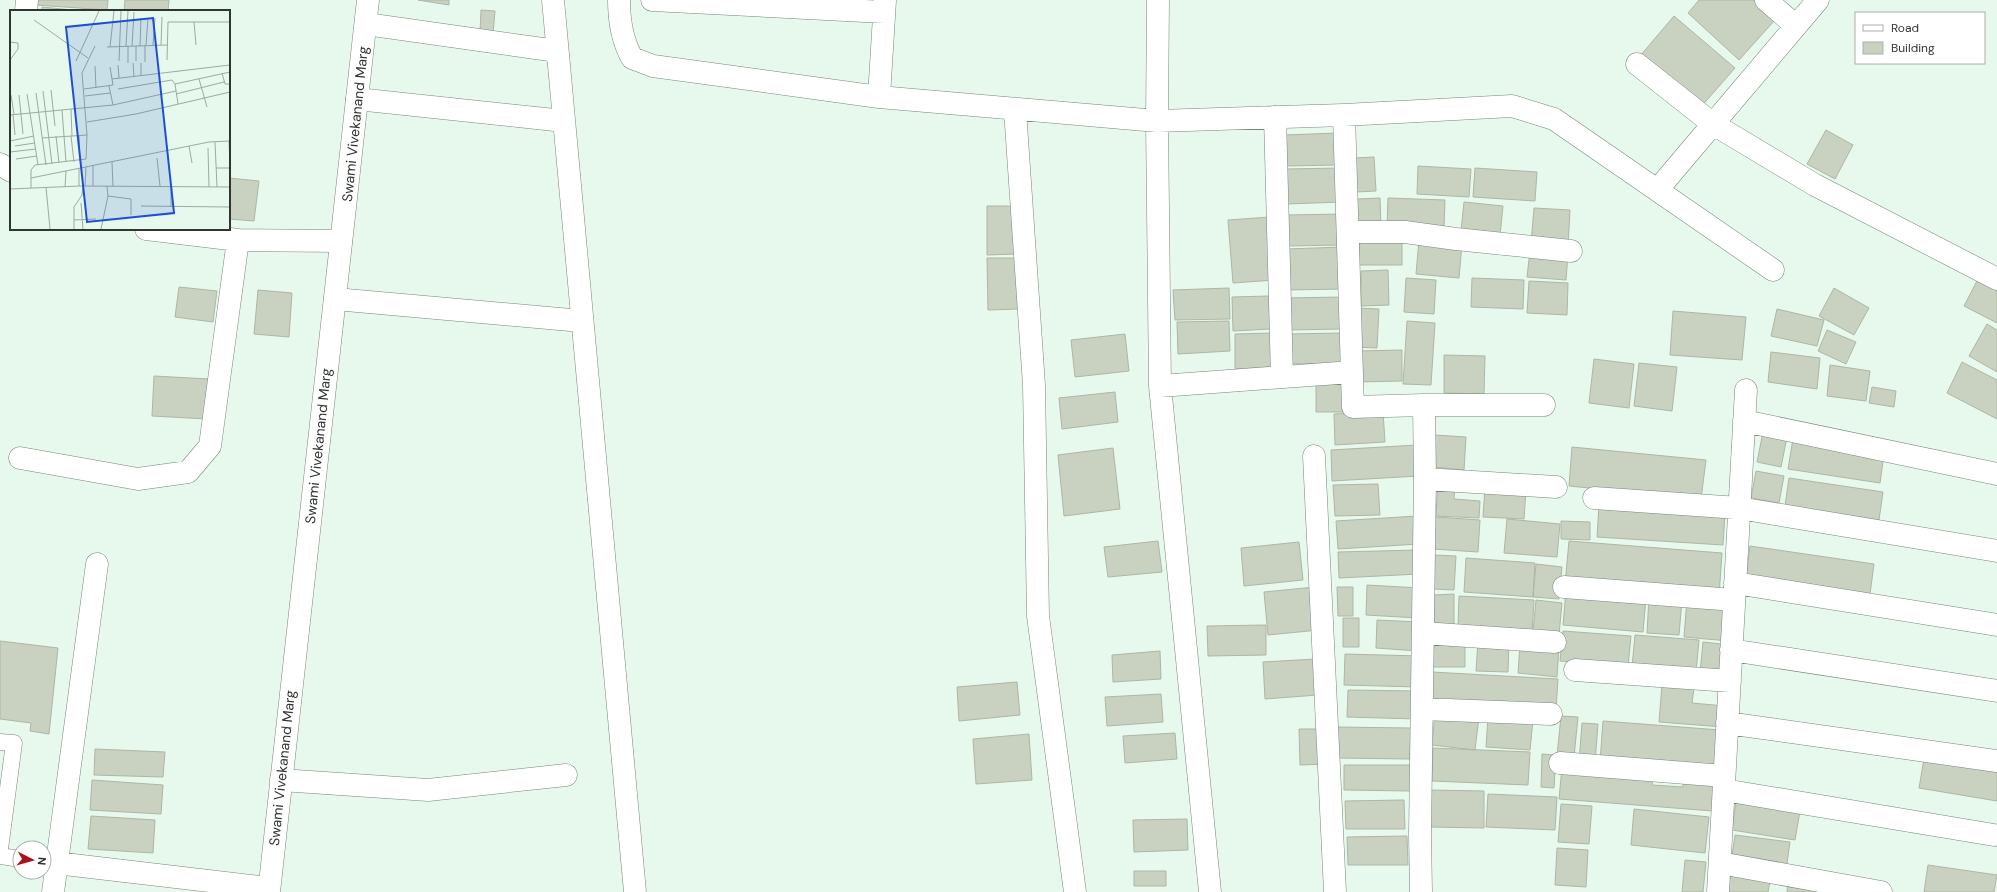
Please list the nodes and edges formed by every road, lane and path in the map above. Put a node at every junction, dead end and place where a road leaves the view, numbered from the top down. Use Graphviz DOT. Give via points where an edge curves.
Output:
graph roads {
  1 [pos="27,0"];
  2 [pos="368,0"];
  3 [pos="553,0"];
  4 [pos="619,0"];
  5 [pos="652,0"];
  6 [pos="1158,0"];
  7 [pos="1766,0"];
  8 [pos="1818,0"];
  9 [pos="884,6"];
  10 [pos="26,10"];
  11 [pos="366,24"];
  12 [pos="1796,26"];
  13 [pos="558,51"];
  14 [pos="1638,64"];
  15 [pos="879,97"];
  16 [pos="358,99"];
  17 [pos="1015,110"];
  18 [pos="1344,115"];
  19 [pos="1275,117"];
  20 [pos="564,121"];
  21 [pos="1157,122"];
  22 [pos="1714,124"];
  23 [pos="0,164"];
  24 [pos="10,170"];
  25 [pos="1658,189"];
  26 [pos="154,230"];
  27 [pos="1348,232"];
  28 [pos="238,240"];
  29 [pos="342,241"];
  30 [pos="1571,251"];
  31 [pos="1773,270"];
  32 [pos="1997,279"];
  33 [pos="335,299"];
  34 [pos="582,321"];
  35 [pos="1352,372"];
  36 [pos="1282,377"];
  37 [pos="1160,386"];
  38 [pos="1746,390"];
  39 [pos="1424,405"];
  40 [pos="1544,405"];
  41 [pos="1744,421"];
  42 [pos="1314,456"];
  43 [pos="20,458"];
  44 [pos="1997,474"];
  45 [pos="1425,478"];
  46 [pos="1556,487"];
  47 [pos="1594,498"];
  48 [pos="1739,508"];
  49 [pos="1997,551"];
  50 [pos="97,564"];
  51 [pos="1564,587"];
  52 [pos="1735,591"];
  53 [pos="1997,626"];
  54 [pos="1423,634"];
  55 [pos="1555,642"];
  56 [pos="1732,650"];
  57 [pos="1575,670"];
  58 [pos="1730,681"];
  59 [pos="1997,691"];
  60 [pos="1422,709"];
  61 [pos="1551,714"];
  62 [pos="1727,723"];
  63 [pos="0,742"];
  64 [pos="1997,761"];
  65 [pos="1560,762"];
  66 [pos="566,775"];
  67 [pos="281,780"];
  68 [pos="1724,783"];
  69 [pos="1994,835"];
  70 [pos="0,849"];
  71 [pos="52,850"];
  72 [pos="0,856"];
  73 [pos="12,858"];
  74 [pos="52,863"];
  75 [pos="1720,863"];
  76 [pos="52,880"];
  77 [pos="269,890"];
  78 [pos="53,892"];
  79 [pos="635,892"];
  80 [pos="1075,892"];
  81 [pos="1210,892"];
  82 [pos="1335,892"];
  83 [pos="1421,892"];
  84 [pos="1718,892"];
  85 [pos="1881,892"];
  1 -- 10 [label="street"];
  2 -- 11 [label="street, Swami Vivekanand Marg"];
  3 -- 13 [label="street"];
  4 -- 15 [label="street" via="625,46 632,58 653,66"];
  5 -- 9 [label="street"];
  6 -- 21 [label="street"];
  7 -- 12 [label="street"];
  8 -- 12 [label="street"];
  9 -- 15 [label="street"];
  11 -- 13 [label="street"];
  11 -- 16 [label="street, Swami Vivekanand Marg"];
  12 -- 22 [label="street"];
  13 -- 20 [label="street"];
  14 -- 22 [label="street"];
  15 -- 17 [label="street"];
  16 -- 20 [label="street"];
  16 -- 29 [label="street, Swami Vivekanand Marg"];
  17 -- 21 [label="street"];
  17 -- 80 [label="street" via="1034,385 1038,616"];
  18 -- 19 [label="street"];
  18 -- 25 [label="street" via="1512,106 1554,119"];
  18 -- 27 [label="street"];
  19 -- 21 [label="street"];
  19 -- 36 [label="street"];
  20 -- 34 [label="street"];
  21 -- 37 [label="street"];
  22 -- 25 [label="street"];
  22 -- 32 [label="street" via="1815,185"];
  23 -- 24 [label="street"];
  25 -- 31 [label="street"];
  26 -- 28 [label="street"];
  27 -- 30 [label="street" via="1405,232 1456,240"];
  27 -- 35 [label="street"];
  28 -- 29 [label="street"];
  28 -- 43 [label="street" via="210,446 188,472 138,479"];
  29 -- 33 [label="street, Swami Vivekanand Marg"];
  33 -- 34 [label="street"];
  33 -- 67 [label="street, Swami Vivekanand Marg"];
  34 -- 79 [label="street"];
  35 -- 36 [label="street"];
  35 -- 39 [label="street" via="1353,407"];
  36 -- 37 [label="street"];
  37 -- 81 [label="street"];
  38 -- 41 [label="street"];
  39 -- 40 [label="street"];
  39 -- 45 [label="street"];
  41 -- 44 [label="street"];
  41 -- 48 [label="street"];
  42 -- 82 [label="street"];
  45 -- 46 [label="street"];
  45 -- 54 [label="street"];
  47 -- 48 [label="street"];
  48 -- 49 [label="street"];
  48 -- 52 [label="street"];
  50 -- 71 [label="street"];
  51 -- 52 [label="street"];
  52 -- 53 [label="street"];
  52 -- 56 [label="street"];
  54 -- 55 [label="street"];
  54 -- 60 [label="street"];
  56 -- 58 [label="street"];
  56 -- 59 [label="street"];
  57 -- 58 [label="street"];
  58 -- 62 [label="street"];
  60 -- 61 [label="street"];
  60 -- 83 [label="street"];
  62 -- 64 [label="street"];
  62 -- 68 [label="street"];
  63 -- 70 [label="lane" via="14,743"];
  65 -- 68 [label="street"];
  66 -- 67 [label="street" via="428,790"];
  67 -- 77 [label="street, Swami Vivekanand Marg"];
  68 -- 69 [label="street"];
  68 -- 75 [label="street"];
  72 -- 73 [label="lane"];
  74 -- 77 [label="street"];
  75 -- 84 [label="street"];
  75 -- 85 [label="street"];
  76 -- 78 [label="street"];
}
